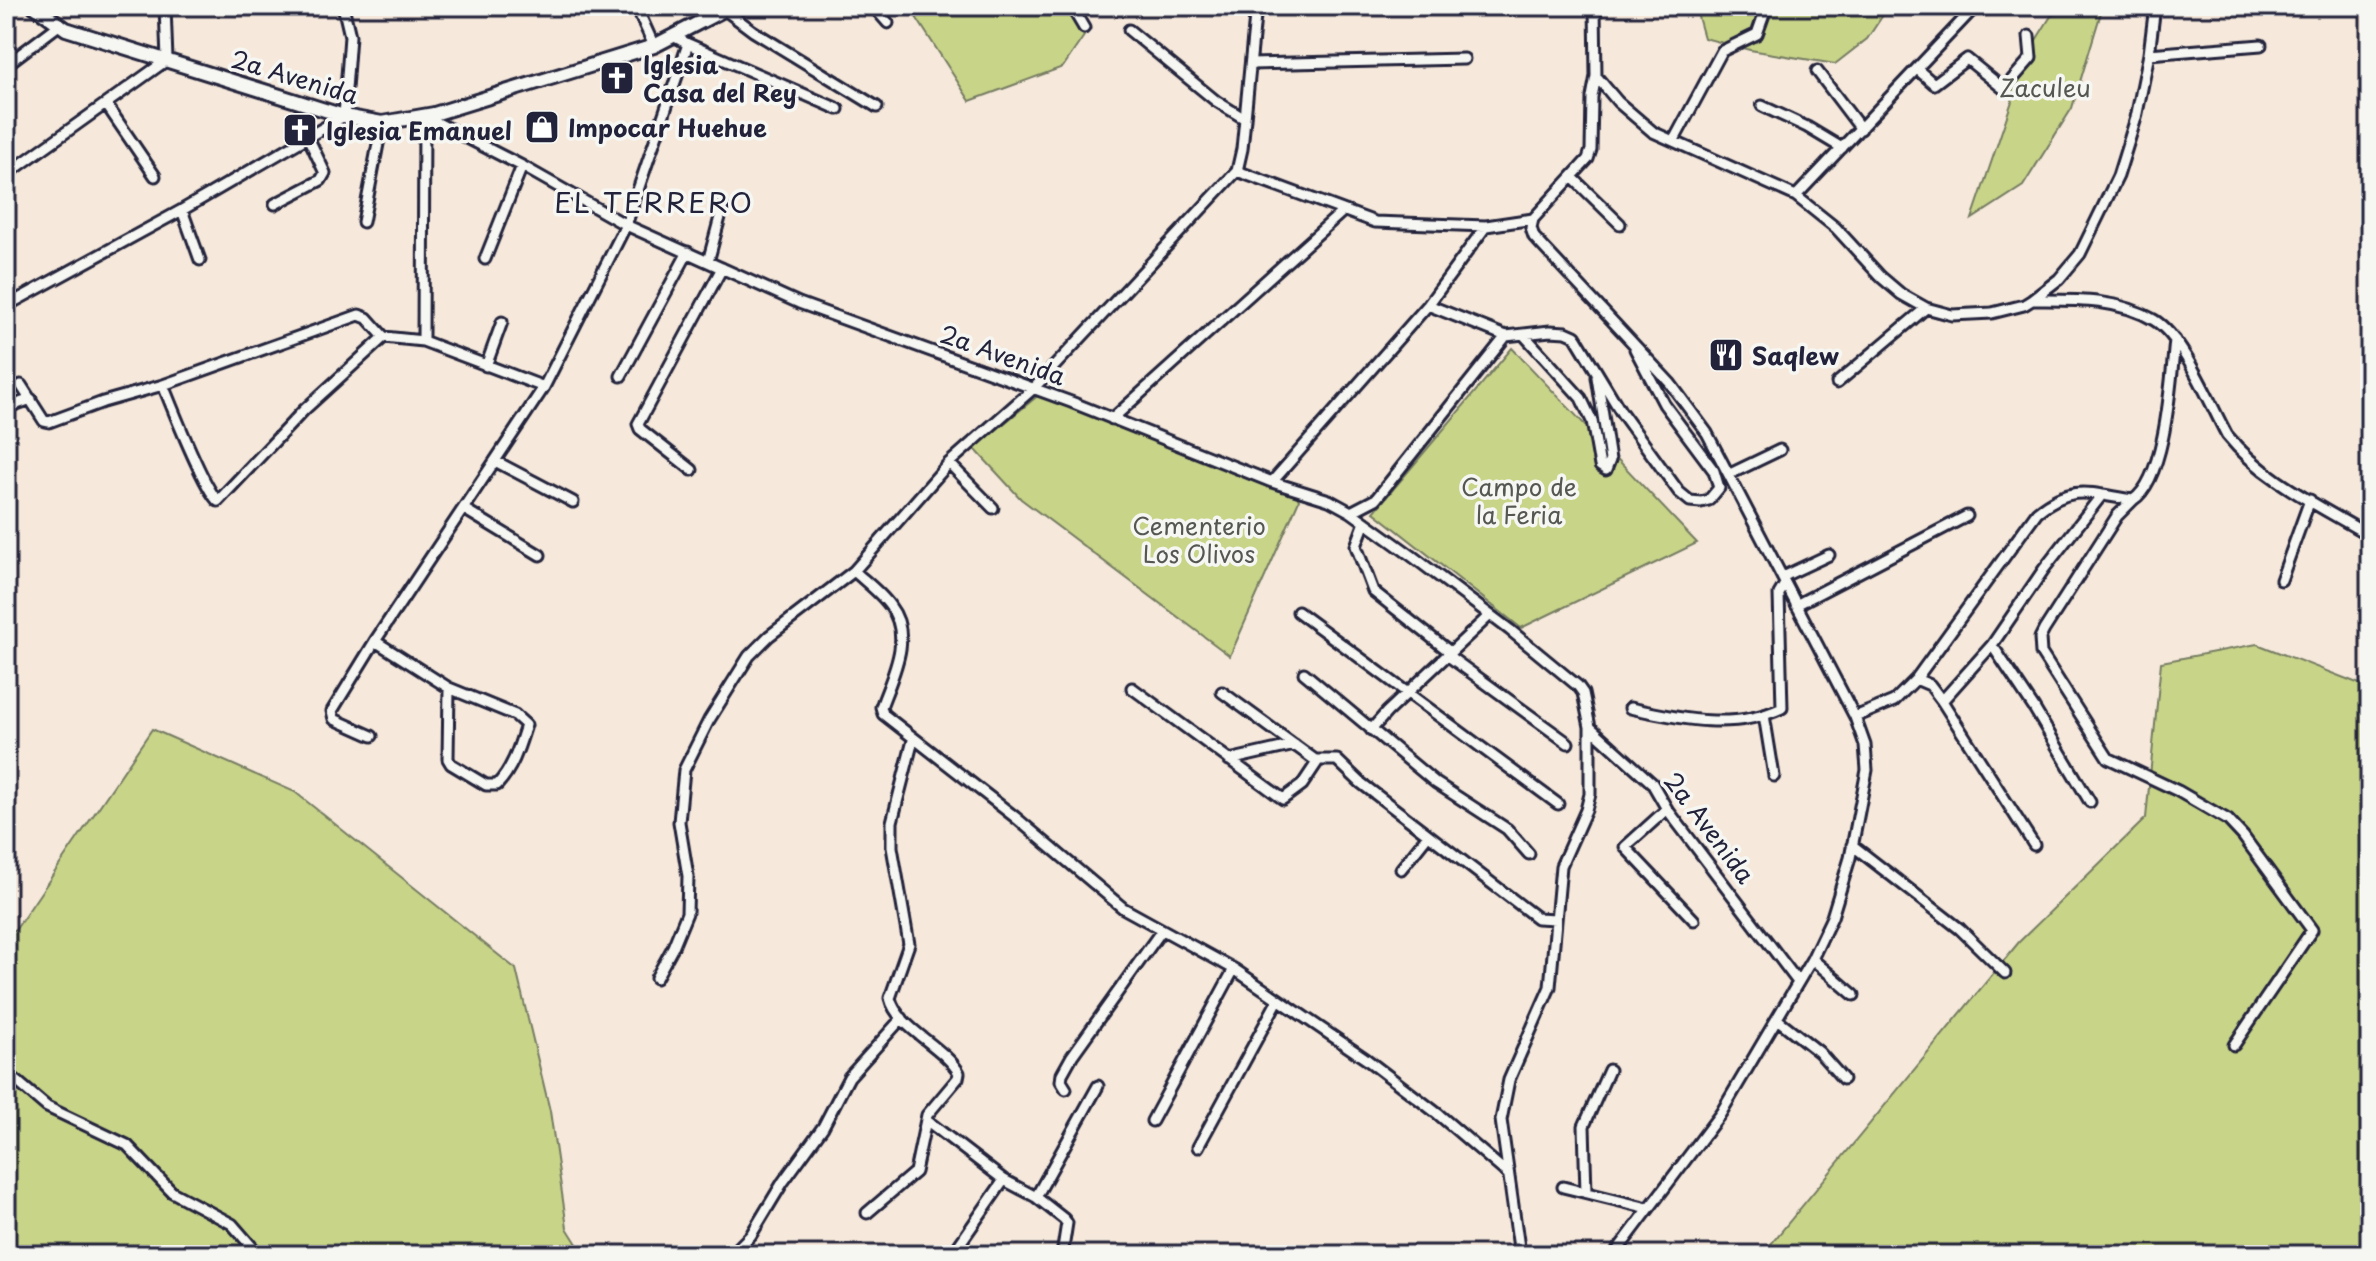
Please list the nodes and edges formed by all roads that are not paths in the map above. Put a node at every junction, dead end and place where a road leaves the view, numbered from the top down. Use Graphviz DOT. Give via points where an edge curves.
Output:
graph roads {
  1 [pos="34,6"];
  2 [pos="165,6"];
  3 [pos="343,6"];
  4 [pos="636,6"];
  5 [pos="873,6"];
  6 [pos="1071,6"];
  7 [pos="1256,6"];
  8 [pos="1595,6"];
  9 [pos="1767,6"];
  10 [pos="1976,6"];
  11 [pos="2155,6"];
  12 [pos="728,8"];
  13 [pos="888,23"];
  14 [pos="59,25"];
  15 [pos="1084,28"];
  16 [pos="1129,30"];
  17 [pos="2029,36"];
  18 [pos="675,37"];
  19 [pos="688,44"];
  20 [pos="2261,45"];
  21 [pos="654,46"];
  22 [pos="2149,54"];
  23 [pos="1464,59"];
  24 [pos="167,60"];
  25 [pos="1251,64"];
  26 [pos="6,65"];
  27 [pos="1917,69"];
  28 [pos="1817,71"];
  29 [pos="1596,76"];
  30 [pos="106,104"];
  31 [pos="1762,106"];
  32 [pos="877,107"];
  33 [pos="838,109"];
  34 [pos="344,116"];
  35 [pos="424,116"];
  36 [pos="1245,119"];
  37 [pos="382,123"];
  38 [pos="1861,129"];
  39 [pos="308,137"];
  40 [pos="1674,140"];
  41 [pos="1842,148"];
  42 [pos="522,166"];
  43 [pos="1237,171"];
  44 [pos="6,175"];
  45 [pos="155,176"];
  46 [pos="1572,177"];
  47 [pos="1796,196"];
  48 [pos="275,204"];
  49 [pos="723,206"];
  50 [pos="182,210"];
  51 [pos="1342,212"];
  52 [pos="1533,219"];
  53 [pos="363,222"];
  54 [pos="1620,224"];
  55 [pos="626,225"];
  56 [pos="1486,226"];
  57 [pos="688,252"];
  58 [pos="485,259"];
  59 [pos="200,260"];
  60 [pos="708,262"];
  61 [pos="722,268"];
  62 [pos="2032,300"];
  63 [pos="1428,305"];
  64 [pos="6,306"];
  65 [pos="1926,308"];
  66 [pos="502,322"];
  67 [pos="1524,335"];
  68 [pos="1628,335"];
  69 [pos="1506,336"];
  70 [pos="384,337"];
  71 [pos="2175,340"];
  72 [pos="423,341"];
  73 [pos="486,366"];
  74 [pos="1595,370"];
  75 [pos="621,376"];
  76 [pos="1837,383"];
  77 [pos="21,385"];
  78 [pos="163,385"];
  79 [pos="544,387"];
  80 [pos="1034,388"];
  81 [pos="31,399"];
  82 [pos="6,408"];
  83 [pos="1112,419"];
  84 [pos="1780,450"];
  85 [pos="495,461"];
  86 [pos="949,463"];
  87 [pos="692,470"];
  88 [pos="1730,474"];
  89 [pos="1272,482"];
  90 [pos="2101,496"];
  91 [pos="2133,500"];
  92 [pos="2310,500"];
  93 [pos="573,502"];
  94 [pos="993,508"];
  95 [pos="464,509"];
  96 [pos="1351,512"];
  97 [pos="1967,516"];
  98 [pos="1365,522"];
  99 [pos="2370,536"];
  100 [pos="540,555"];
  101 [pos="1829,555"];
  102 [pos="854,571"];
  103 [pos="1783,580"];
  104 [pos="2281,580"];
  105 [pos="1796,605"];
  106 [pos="1298,612"];
  107 [pos="1490,615"];
  108 [pos="375,641"];
  109 [pos="1992,645"];
  110 [pos="1449,653"];
  111 [pos="1304,673"];
  112 [pos="1916,679"];
  113 [pos="449,688"];
  114 [pos="1132,688"];
  115 [pos="1222,692"];
  116 [pos="1407,692"];
  117 [pos="1942,701"];
  118 [pos="1630,708"];
  119 [pos="1764,715"];
  120 [pos="1855,717"];
  121 [pos="1590,727"];
  122 [pos="1371,730"];
  123 [pos="372,736"];
  124 [pos="913,740"];
  125 [pos="1568,743"];
  126 [pos="1295,745"];
  127 [pos="1229,760"];
  128 [pos="1318,761"];
  129 [pos="1774,776"];
  130 [pos="2090,802"];
  131 [pos="1558,804"];
  132 [pos="1667,809"];
  133 [pos="1428,835"];
  134 [pos="1852,845"];
  135 [pos="2034,845"];
  136 [pos="1529,854"];
  137 [pos="1401,869"];
  138 [pos="1556,919"];
  139 [pos="1694,920"];
  140 [pos="1162,930"];
  141 [pos="1812,959"];
  142 [pos="1234,969"];
  143 [pos="2005,973"];
  144 [pos="656,978"];
  145 [pos="1798,982"];
  146 [pos="1854,995"];
  147 [pos="1278,1000"];
  148 [pos="902,1018"];
  149 [pos="1777,1019"];
  150 [pos="2234,1045"];
  151 [pos="1609,1070"];
  152 [pos="6,1072"];
  153 [pos="1843,1079"];
  154 [pos="1098,1086"];
  155 [pos="1066,1089"];
  156 [pos="926,1120"];
  157 [pos="1152,1121"];
  158 [pos="1198,1147"];
  159 [pos="1508,1174"];
  160 [pos="1004,1180"];
  161 [pos="1563,1187"];
  162 [pos="1586,1192"];
  163 [pos="1036,1197"];
  164 [pos="1648,1208"];
  165 [pos="867,1213"];
  166 [pos="259,1255"];
  167 [pos="731,1255"];
  168 [pos="952,1255"];
  169 [pos="1062,1255"];
  170 [pos="1520,1255"];
  171 [pos="1614,1255"];
  1 -- 14 [label="street, 2a Avenida"];
  2 -- 24 [label="street"];
  3 -- 34 [label="street" via="350,36"];
  4 -- 21 [label="street"];
  5 -- 13 [label="street"];
  6 -- 15 [label="street"];
  7 -- 25 [label="street"];
  8 -- 29 [label="street"];
  9 -- 40 [label="street" via="1757,34 1722,51"];
  10 -- 27 [label="street"];
  11 -- 22 [label="street"];
  12 -- 18 [label="street"];
  12 -- 32 [label="street" via="753,31"];
  14 -- 24 [label="street, 2a Avenida"];
  14 -- 26 [label="street"];
  16 -- 36 [label="street"];
  17 -- 27 [label="street" via="2031,58 2004,89 1967,59 1934,84"];
  18 -- 19 [label="street"];
  18 -- 21 [label="street"];
  19 -- 33 [label="street"];
  19 -- 55 [label="street"];
  20 -- 22 [label="street"];
  21 -- 35 [label="street"];
  22 -- 62 [label="street" via="2118,176 2080,254"];
  23 -- 25 [label="street"];
  24 -- 30 [label="street"];
  24 -- 34 [label="street, 2a Avenida"];
  25 -- 36 [label="street"];
  27 -- 38 [label="street"];
  28 -- 38 [label="street"];
  29 -- 40 [label="street" via="1653,132"];
  29 -- 46 [label="street" via="1591,150"];
  30 -- 44 [label="street"];
  30 -- 45 [label="street"];
  31 -- 41 [label="street"];
  34 -- 37 [label="street, 2a Avenida"];
  34 -- 39 [label="street"];
  35 -- 37 [label="street, 2a Avenida"];
  35 -- 42 [label="street, 2a Avenida"];
  35 -- 72 [label="street"];
  36 -- 43 [label="street"];
  37 -- 53 [label="street"];
  38 -- 41 [label="street"];
  39 -- 48 [label="street" via="325,173"];
  39 -- 50 [label="street"];
  40 -- 47 [label="street"];
  41 -- 47 [label="street"];
  42 -- 55 [label="street, 2a Avenida"];
  42 -- 58 [label="street"];
  43 -- 51 [label="street"];
  43 -- 80 [label="street"];
  46 -- 52 [label="street"];
  46 -- 54 [label="street"];
  47 -- 65 [label="street" via="1836,228 1881,277"];
  49 -- 60 [label="street"];
  50 -- 59 [label="street"];
  50 -- 64 [label="street"];
  51 -- 56 [label="street" via="1375,222"];
  51 -- 83 [label="street"];
  52 -- 56 [label="street"];
  52 -- 68 [label="street" via="1534,237"];
  55 -- 57 [label="street, 2a Avenida"];
  55 -- 79 [label="street"];
  56 -- 63 [label="street"];
  57 -- 60 [label="street, 2a Avenida"];
  57 -- 75 [label="street"];
  60 -- 61 [label="street, 2a Avenida"];
  61 -- 80 [label="street, 2a Avenida" via="799,303"];
  61 -- 87 [label="street" via="638,424"];
  62 -- 65 [label="street" via="1992,313 1952,315"];
  62 -- 71 [label="street" via="2124,308 2156,321"];
  63 -- 69 [label="street"];
  63 -- 89 [label="street"];
  65 -- 76 [label="street"];
  66 -- 73 [label="street"];
  67 -- 69 [label="street"];
  67 -- 74 [label="street" via="1550,331 1575,336"];
  67 -- 74 [label="street" via="1581,398 1592,421 1600,466 1606,470 1610,460"];
  68 -- 74 [label="street" via="1664,404 1714,471 1719,481 1716,495 1701,502 1679,492"];
  68 -- 88 [label="street" via="1707,433"];
  69 -- 96 [label="street" via="1376,499"];
  70 -- 72 [label="street"];
  70 -- 78 [label="street" via="359,315"];
  70 -- 78 [label="street" via="304,410 218,501"];
  71 -- 91 [label="street" via="2166,424 2144,492"];
  71 -- 92 [label="street" via="2236,446"];
  72 -- 73 [label="street"];
  73 -- 79 [label="street"];
  77 -- 81 [label="street"];
  78 -- 81 [label="street" via="49,422"];
  79 -- 85 [label="street"];
  80 -- 83 [label="street, 2a Avenida"];
  80 -- 86 [label="street"];
  81 -- 82 [label="street"];
  83 -- 89 [label="street, 2a Avenida"];
  84 -- 88 [label="street"];
  85 -- 93 [label="street"];
  85 -- 95 [label="street"];
  86 -- 94 [label="street"];
  86 -- 102 [label="street"];
  88 -- 103 [label="street"];
  89 -- 96 [label="street, 2a Avenida"];
  90 -- 91 [label="street"];
  90 -- 109 [label="street"];
  90 -- 112 [label="street" via="2074,492 2037,512"];
  91 -- 150 [label="street" via="2117,516 2044,630 2041,653 2108,758 2228,820 2312,930"];
  92 -- 99 [label="street"];
  92 -- 104 [label="street"];
  95 -- 100 [label="street"];
  95 -- 108 [label="street"];
  96 -- 98 [label="street, 2a Avenida"];
  97 -- 105 [label="street"];
  98 -- 107 [label="street, 2a Avenida"];
  98 -- 110 [label="street" via="1356,546 1373,591"];
  101 -- 103 [label="street"];
  102 -- 124 [label="street" via="891,607 899,623 899,655 881,707"];
  102 -- 144 [label="street" via="749,656 684,770 679,822 688,876 687,913"];
  103 -- 105 [label="street"];
  103 -- 119 [label="street" via="1779,594 1784,706"];
  105 -- 120 [label="street"];
  106 -- 116 [label="street"];
  107 -- 110 [label="street"];
  107 -- 121 [label="street, 2a Avenida" via="1578,686"];
  108 -- 113 [label="street"];
  108 -- 123 [label="street" via="332,711 334,719"];
  109 -- 117 [label="street"];
  109 -- 130 [label="street"];
  110 -- 116 [label="street"];
  110 -- 125 [label="street"];
  111 -- 122 [label="street"];
  112 -- 117 [label="street" via="1930,685"];
  112 -- 120 [label="street" via="1894,701"];
  113 -- 113 [label="street" via="448,759 486,785 497,785 515,757 526,725"];
  114 -- 127 [label="street"];
  115 -- 126 [label="street"];
  116 -- 122 [label="street"];
  116 -- 131 [label="street"];
  117 -- 135 [label="street"];
  118 -- 119 [label="street" via="1692,721"];
  119 -- 129 [label="street"];
  120 -- 134 [label="street" via="1867,770"];
  121 -- 132 [label="street, 2a Avenida" via="1652,783"];
  121 -- 138 [label="street" via="1590,794 1561,866"];
  122 -- 136 [label="street" via="1436,783 1507,829"];
  124 -- 140 [label="street" via="1123,908"];
  124 -- 148 [label="street" via="892,822 909,944 890,998"];
  126 -- 127 [label="street"];
  126 -- 128 [label="street"];
  127 -- 128 [label="street" via="1283,799 1302,785"];
  128 -- 133 [label="street" via="1337,760"];
  132 -- 139 [label="street" via="1625,847"];
  132 -- 145 [label="street, 2a Avenida"];
  133 -- 137 [label="street"];
  133 -- 138 [label="street" via="1537,918"];
  134 -- 141 [label="street" via="1832,917"];
  134 -- 143 [label="street" via="1960,929"];
  138 -- 159 [label="street" via="1550,987 1509,1080 1501,1120"];
  140 -- 142 [label="street"];
  140 -- 155 [label="street" via="1072,1056 1062,1074"];
  141 -- 145 [label="street"];
  141 -- 146 [label="street"];
  142 -- 147 [label="street"];
  142 -- 157 [label="street"];
  145 -- 149 [label="street"];
  147 -- 158 [label="street"];
  147 -- 159 [label="street" via="1378,1068"];
  148 -- 156 [label="street" via="959,1073"];
  148 -- 167 [label="street" via="849,1077 823,1127 751,1235"];
  149 -- 153 [label="street"];
  149 -- 164 [label="street" via="1721,1113"];
  151 -- 162 [label="street" via="1584,1126"];
  152 -- 166 [label="street" via="47,1107 127,1145 172,1192 232,1224"];
  154 -- 163 [label="street"];
  156 -- 160 [label="street"];
  156 -- 165 [label="street" via="915,1172"];
  159 -- 170 [label="street"];
  160 -- 163 [label="street"];
  160 -- 168 [label="street"];
  161 -- 162 [label="street"];
  162 -- 164 [label="street"];
  163 -- 169 [label="street" via="1067,1223"];
  164 -- 171 [label="street"];
}
